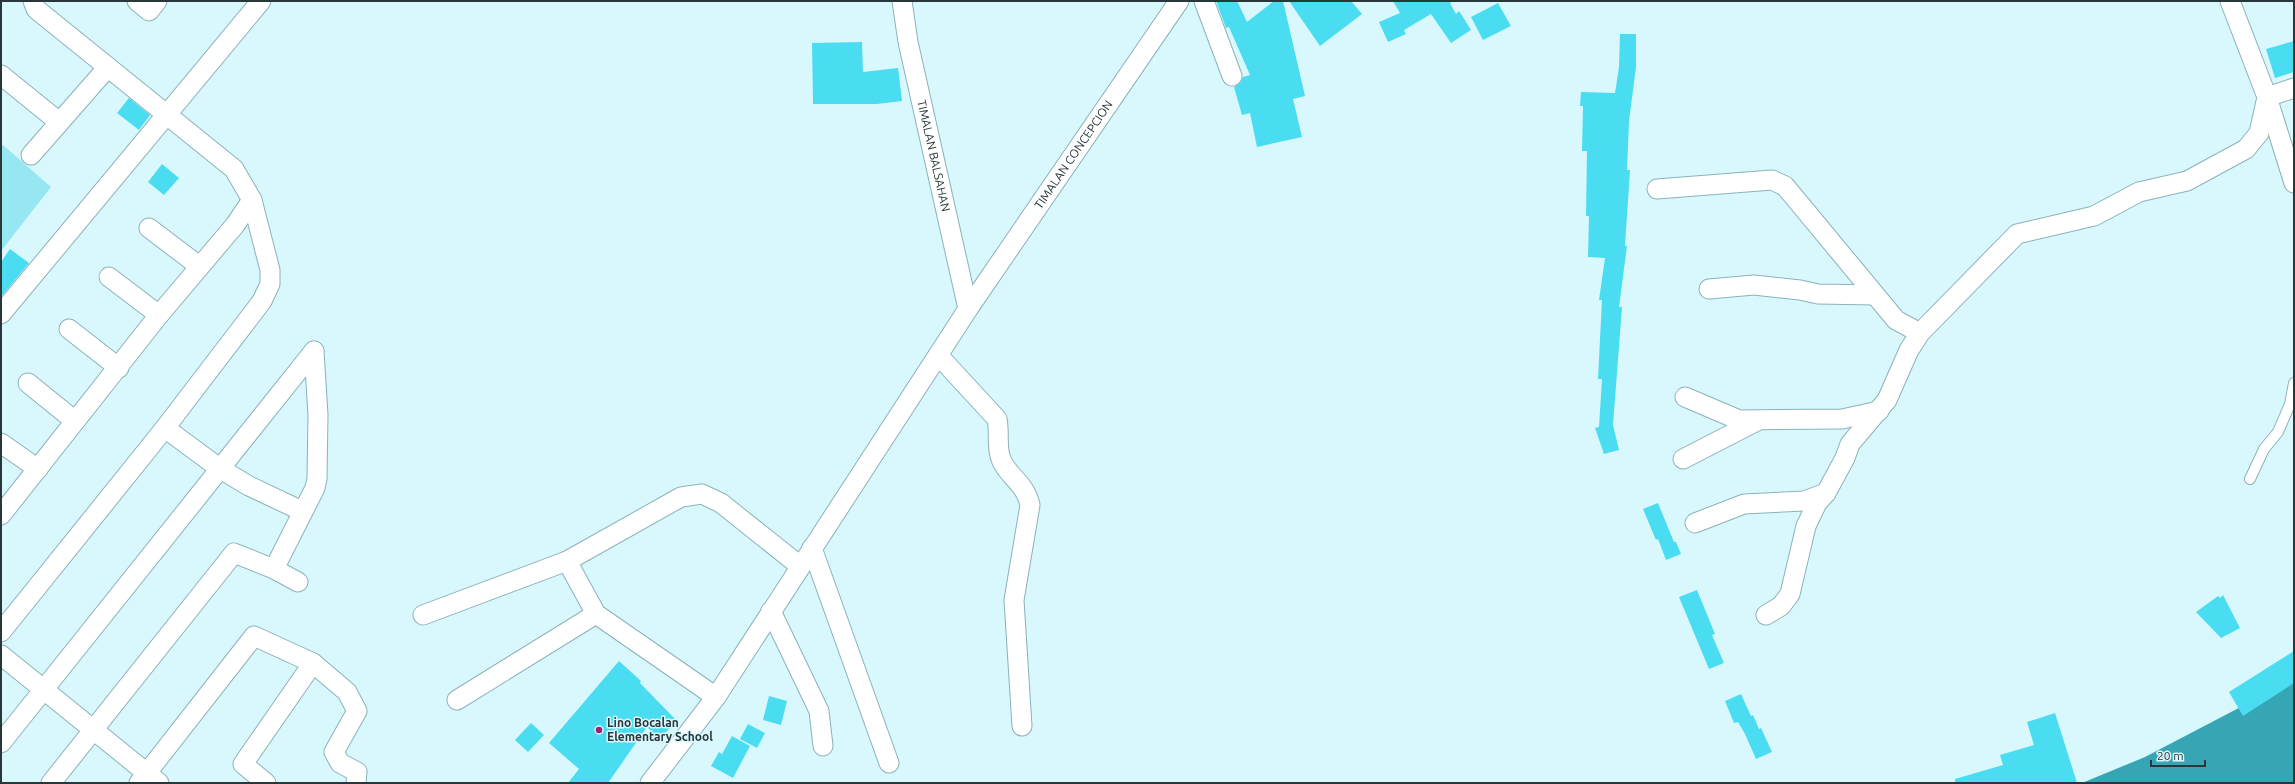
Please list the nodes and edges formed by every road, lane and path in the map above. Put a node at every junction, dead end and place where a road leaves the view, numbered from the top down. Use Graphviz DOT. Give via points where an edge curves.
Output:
graph roads {
  1 [pos="33,1"];
  2 [pos="137,1"];
  3 [pos="157,1"];
  4 [pos="261,1"];
  5 [pos="902,1"];
  6 [pos="1179,1"];
  7 [pos="1204,1"];
  8 [pos="2230,1"];
  9 [pos="108,67"];
  10 [pos="1232,76"];
  11 [pos="3,80"];
  12 [pos="2294,88"];
  13 [pos="2267,97"];
  14 [pos="166,114"];
  15 [pos="59,122"];
  16 [pos="31,155"];
  17 [pos="2294,183"];
  18 [pos="1657,189"];
  19 [pos="252,200"];
  20 [pos="149,228"];
  21 [pos="199,266"];
  22 [pos="109,277"];
  23 [pos="1709,289"];
  24 [pos="1874,295"];
  25 [pos="968,310"];
  26 [pos="1,314"];
  27 [pos="159,316"];
  28 [pos="69,329"];
  29 [pos="1920,334"];
  30 [pos="938,355"];
  31 [pos="119,368"];
  32 [pos="28,383"];
  33 [pos="2294,383"];
  34 [pos="1685,397"];
  35 [pos="1879,411"];
  36 [pos="75,421"];
  37 [pos="1757,421"];
  38 [pos="165,428"];
  39 [pos="1,442"];
  40 [pos="1683,459"];
  41 [pos="219,468"];
  42 [pos="38,469"];
  43 [pos="2250,479"];
  44 [pos="1826,493"];
  45 [pos="302,511"];
  46 [pos="1,515"];
  47 [pos="1695,523"];
  48 [pos="812,548"];
  49 [pos="567,561"];
  50 [pos="800,566"];
  51 [pos="274,569"];
  52 [pos="298,582"];
  53 [pos="771,611"];
  54 [pos="596,614"];
  55 [pos="423,615"];
  56 [pos="1766,615"];
  57 [pos="1,632"];
  58 [pos="1,655"];
  59 [pos="313,663"];
  60 [pos="44,690"];
  61 [pos="716,697"];
  62 [pos="457,700"];
  63 [pos="1022,726"];
  64 [pos="94,730"];
  65 [pos="1,743"];
  66 [pos="823,746"];
  67 [pos="889,763"];
  68 [pos="148,780"];
  69 [pos="51,783"];
  70 [pos="266,783"];
  71 [pos="356,783"];
  72 [pos="650,783"];
  1 -- 9 [label="street" via="36,9"];
  2 -- 3 [label="street" via="149,11"];
  4 -- 14 [label="street"];
  5 -- 25 [label="street, TIMALAN BALSAHAN" via="908,42"];
  6 -- 25 [label="street, TIMALAN CONCEPCION"];
  7 -- 10 [label="street"];
  8 -- 13 [label="street"];
  9 -- 14 [label="street"];
  9 -- 15 [label="street"];
  11 -- 15 [label="street"];
  12 -- 13 [label="street"];
  13 -- 17 [label="street"];
  13 -- 29 [label="street" via="2259,133 2246,149 2187,181 2139,192 2094,216 2016,234"];
  14 -- 19 [label="street" via="234,169"];
  14 -- 26 [label="street"];
  15 -- 16 [label="street"];
  18 -- 24 [label="street" via="1772,180 1785,186"];
  19 -- 21 [label="street" via="235,225"];
  19 -- 38 [label="street" via="270,270 270,284 262,301"];
  20 -- 21 [label="street"];
  21 -- 27 [label="street"];
  22 -- 27 [label="street"];
  23 -- 24 [label="street" via="1754,285 1818,294"];
  24 -- 29 [label="street" via="1896,320"];
  25 -- 30 [label="street, TIMALAN CONCEPCION"];
  27 -- 31 [label="street"];
  28 -- 31 [label="street"];
  29 -- 35 [label="street" via="1909,350 1887,400"];
  30 -- 48 [label="street, TIMALAN CONCEPCION"];
  30 -- 63 [label="street" via="997,419 1001,460 1028,493 1030,505 1014,600"];
  31 -- 36 [label="street"];
  32 -- 36 [label="street"];
  33 -- 43 [label="lane" via="2290,404 2278,432 2264,449"];
  34 -- 37 [label="street" via="1731,418"];
  35 -- 37 [label="street" via="1842,419"];
  35 -- 44 [label="street" via="1850,444"];
  36 -- 42 [label="street"];
  37 -- 40 [label="street"];
  38 -- 41 [label="street"];
  38 -- 57 [label="street"];
  39 -- 42 [label="street"];
  41 -- 45 [label="street" via="249,486"];
  41 -- 45 [label="street" via="314,351 318,415 317,479 315,488"];
  41 -- 60 [label="street"];
  42 -- 46 [label="street"];
  44 -- 47 [label="street" via="1804,501 1744,504"];
  44 -- 56 [label="street" via="1817,503 1806,526 1790,594 1781,606"];
  45 -- 51 [label="street"];
  48 -- 50 [label="street, TIMALAN CONCEPCION"];
  48 -- 67 [label="street"];
  49 -- 50 [label="street" via="681,497 702,494 721,503"];
  49 -- 54 [label="street"];
  49 -- 55 [label="street"];
  50 -- 53 [label="street, TIMALAN CONCEPCION"];
  51 -- 52 [label="street"];
  51 -- 64 [label="street" via="234,553"];
  53 -- 61 [label="street, TIMALAN CONCEPCION"];
  53 -- 66 [label="street" via="819,711"];
  54 -- 61 [label="street"];
  54 -- 62 [label="street"];
  58 -- 60 [label="street"];
  59 -- 68 [label="street" via="254,636"];
  59 -- 70 [label="street" via="243,764"];
  59 -- 71 [label="street" via="347,692 357,711 334,752 340,763 356,772"];
  60 -- 64 [label="street"];
  60 -- 65 [label="street"];
  61 -- 72 [label="street, TIMALAN CONCEPCION"];
  64 -- 68 [label="street"];
  64 -- 69 [label="street"];
}
